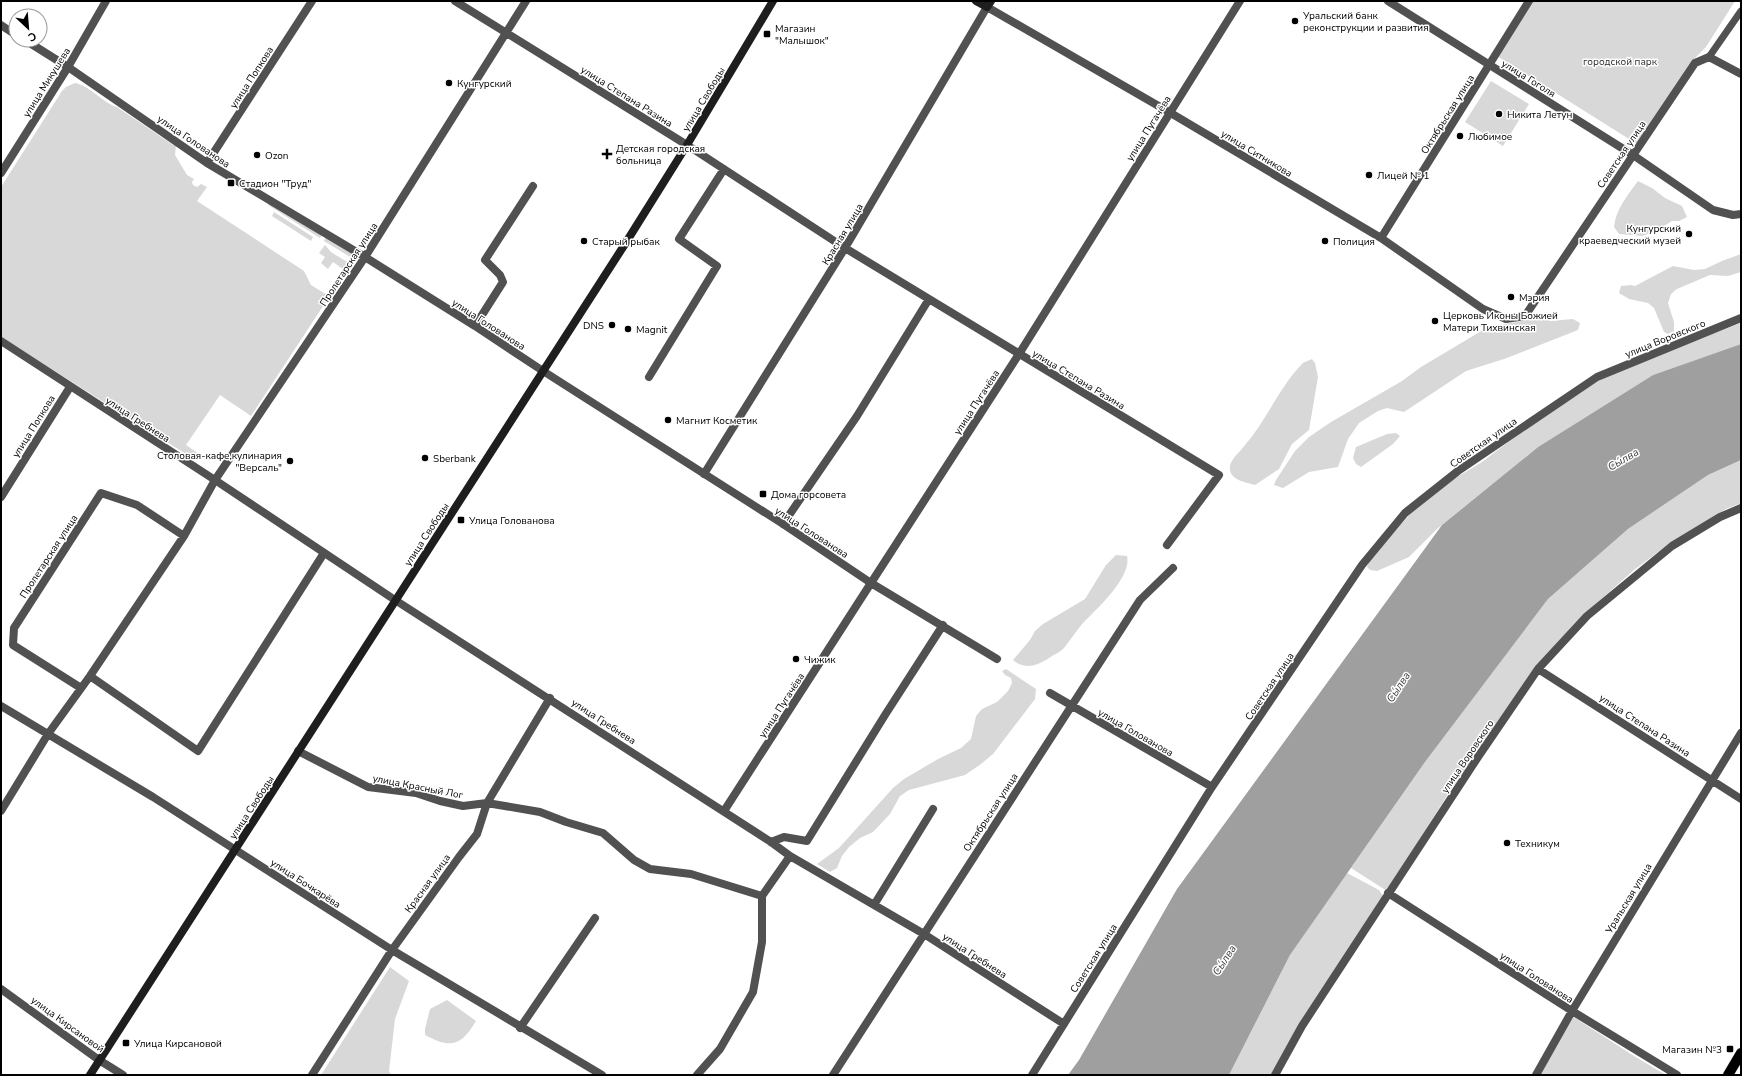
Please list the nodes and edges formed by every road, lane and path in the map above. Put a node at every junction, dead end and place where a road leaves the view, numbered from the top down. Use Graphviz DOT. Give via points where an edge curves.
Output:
graph roads {
  1 [pos="106,1"];
  2 [pos="312,1"];
  3 [pos="455,1"];
  4 [pos="526,1"];
  5 [pos="773,1"];
  6 [pos="976,1"];
  7 [pos="1240,1"];
  8 [pos="1388,1"];
  9 [pos="1529,1"];
  10 [pos="989,4"];
  11 [pos="1741,11"];
  12 [pos="507,33"];
  13 [pos="38,48"];
  14 [pos="1709,57"];
  15 [pos="1489,65"];
  16 [pos="68,67"];
  17 [pos="1741,74"];
  18 [pos="1169,112"];
  19 [pos="687,145"];
  20 [pos="1633,155"];
  21 [pos="207,164"];
  22 [pos="724,169"];
  23 [pos="1,173"];
  24 [pos="533,186"];
  25 [pos="1741,214"];
  26 [pos="1381,238"];
  27 [pos="845,248"];
  28 [pos="365,257"];
  29 [pos="929,299"];
  30 [pos="1525,316"];
  31 [pos="1741,318"];
  32 [pos="475,326"];
  33 [pos="1,341"];
  34 [pos="1019,354"];
  35 [pos="543,371"];
  36 [pos="649,377"];
  37 [pos="1597,377"];
  38 [pos="70,387"];
  39 [pos="704,474"];
  40 [pos="215,480"];
  41 [pos="1,497"];
  42 [pos="1741,508"];
  43 [pos="783,524"];
  44 [pos="184,536"];
  45 [pos="1167,545"];
  46 [pos="324,553"];
  47 [pos="1173,568"];
  48 [pos="871,583"];
  49 [pos="395,600"];
  50 [pos="943,625"];
  51 [pos="997,659"];
  52 [pos="1538,669"];
  53 [pos="90,676"];
  54 [pos="81,688"];
  55 [pos="1050,693"];
  56 [pos="550,698"];
  57 [pos="1071,705"];
  58 [pos="1,706"];
  59 [pos="1741,733"];
  60 [pos="48,734"];
  61 [pos="298,751"];
  62 [pos="1711,780"];
  63 [pos="1212,787"];
  64 [pos="1741,799"];
  65 [pos="487,803"];
  66 [pos="933,809"];
  67 [pos="1,811"];
  68 [pos="724,812"];
  69 [pos="771,842"];
  70 [pos="235,850"];
  71 [pos="790,856"];
  72 [pos="1388,893"];
  73 [pos="762,896"];
  74 [pos="874,905"];
  75 [pos="594,918"];
  76 [pos="924,934"];
  77 [pos="392,950"];
  78 [pos="1,989"];
  79 [pos="1572,1011"];
  80 [pos="1064,1024"];
  81 [pos="520,1028"];
  82 [pos="1741,1053"];
  83 [pos="100,1060"];
  84 [pos="90,1075"];
  85 [pos="124,1075"];
  86 [pos="312,1075"];
  87 [pos="602,1075"];
  88 [pos="697,1075"];
  89 [pos="833,1075"];
  90 [pos="1032,1075"];
  91 [pos="1275,1075"];
  92 [pos="1536,1075"];
  93 [pos="1677,1075"];
  94 [pos="1728,1075"];
  1 -- 16 [label="street, улица Микушева"];
  2 -- 21 [label="street, улица Попкова"];
  3 -- 12 [label="street, улица Степана Разина"];
  4 -- 12 [label="street, Пролетарская улица"];
  5 -- 19 [label="main road, улица Свободы"];
  6 -- 10 [label="main road, улица Ситникова"];
  7 -- 18 [label="street, улица Пугачёва"];
  8 -- 15 [label="street, улица Гоголя"];
  9 -- 15 [label="street, Октябрьская улица"];
  10 -- 18 [label="street, улица Ситникова"];
  10 -- 27 [label="street, Красная улица"];
  11 -- 14 [label="street, Советская улица"];
  12 -- 19 [label="street, улица Степана Разина"];
  12 -- 28 [label="street, Пролетарская улица"];
  13 -- 16 [label="street, улица Голованова"];
  14 -- 17 [label="street"];
  14 -- 20 [label="street, Советская улица" via="1695,63"];
  15 -- 20 [label="street, улица Гоголя"];
  15 -- 26 [label="street, Октябрьская улица"];
  16 -- 21 [label="street, улица Голованова"];
  16 -- 23 [label="street, улица Микушева"];
  18 -- 26 [label="street, улица Ситникова"];
  18 -- 34 [label="street, улица Пугачёва"];
  19 -- 22 [label="street, улица Степана Разина"];
  19 -- 35 [label="main road, улица Свободы"];
  20 -- 25 [label="street, улица Гоголя" via="1713,210 1733,215"];
  20 -- 30 [label="street, Советская улица"];
  21 -- 28 [label="street, улица Голованова"];
  22 -- 27 [label="street, улица Степана Разина"];
  22 -- 36 [label="street" via="679,240 717,266"];
  24 -- 32 [label="street" via="485,260 500,275 503,282"];
  26 -- 30 [label="street, улица Ситникова" via="1483,309 1506,320"];
  27 -- 29 [label="street, улица Степана Разина"];
  27 -- 39 [label="street, Красная улица"];
  28 -- 32 [label="street, улица Голованова"];
  28 -- 40 [label="street, Пролетарская улица"];
  29 -- 34 [label="street, улица Степана Разина"];
  29 -- 43 [label="street" via="857,416"];
  31 -- 37 [label="street, улица Воровского"];
  32 -- 35 [label="street, улица Голованова"];
  33 -- 38 [label="street, улица Гребнева"];
  34 -- 45 [label="street, улица Степана Разина" via="1219,475"];
  34 -- 48 [label="street, улица Пугачёва"];
  35 -- 39 [label="street, улица Голованова"];
  35 -- 49 [label="main road, улица Свободы"];
  37 -- 63 [label="street, Советская улица" via="1458,471 1404,513 1362,564"];
  38 -- 40 [label="street, улица Гребнева"];
  38 -- 41 [label="street, улица Попкова"];
  39 -- 43 [label="street, улица Голованова"];
  40 -- 44 [label="street, Пролетарская улица"];
  40 -- 46 [label="street, улица Гребнева"];
  42 -- 52 [label="street, улица Воровского" via="1720,517 1672,546 1587,616"];
  43 -- 48 [label="street, улица Голованова"];
  44 -- 53 [label="street, Пролетарская улица"];
  44 -- 54 [label="street, Пролетарская улица" via="137,505 101,493 14,628 13,645"];
  46 -- 49 [label="street, улица Гребнева"];
  46 -- 53 [label="street" via="198,751"];
  47 -- 57 [label="street, Октябрьская улица" via="1140,600"];
  48 -- 50 [label="street, улица Голованова"];
  48 -- 68 [label="street, улица Пугачёва"];
  49 -- 56 [label="street, улица Гребнева"];
  49 -- 61 [label="main road, улица Свободы"];
  50 -- 51 [label="street, улица Голованова"];
  50 -- 69 [label="street" via="807,841 784,837"];
  52 -- 62 [label="street, улица Степана Разина"];
  52 -- 72 [label="street, улица Воровского"];
  53 -- 54 [label="street, Пролетарская улица"];
  54 -- 60 [label="street, Пролетарская улица"];
  55 -- 57 [label="street, улица Голованова"];
  56 -- 65 [label="street, Красная улица"];
  56 -- 68 [label="street, улица Гребнева"];
  57 -- 63 [label="street, улица Голованова"];
  57 -- 76 [label="street, Октябрьская улица"];
  58 -- 60 [label="street, улица Бочкарёва"];
  59 -- 62 [label="street, Уральская улица"];
  60 -- 67 [label="street, Пролетарская улица"];
  60 -- 70 [label="street, улица Бочкарёва"];
  61 -- 65 [label="street, улица Красный Лог" via="368,787 416,793 464,806"];
  61 -- 70 [label="main road, улица Свободы"];
  62 -- 64 [label="street, улица Степана Разина"];
  62 -- 79 [label="street, Уральская улица"];
  63 -- 80 [label="street, Советская улица"];
  65 -- 73 [label="street, улица Красный Лог" via="540,812 602,833 634,860 650,869 691,874"];
  65 -- 77 [label="street, Красная улица" via="477,834"];
  66 -- 74 [label="street"];
  68 -- 69 [label="street, улица Гребнева"];
  69 -- 71 [label="street, улица Гребнева"];
  70 -- 77 [label="street, улица Бочкарёва"];
  70 -- 83 [label="main road, улица Свободы"];
  71 -- 73 [label="street"];
  71 -- 74 [label="street, улица Гребнева"];
  72 -- 79 [label="street, улица Голованова"];
  72 -- 91 [label="street, улица Воровского" via="1302,1026"];
  73 -- 88 [label="street" via="762,942 753,992 720,1049"];
  74 -- 76 [label="street, улица Гребнева"];
  75 -- 81 [label="street"];
  76 -- 80 [label="street, улица Гребнева"];
  76 -- 89 [label="street, Октябрьская улица"];
  77 -- 81 [label="street, улица Бочкарёва"];
  77 -- 86 [label="street, Красная улица"];
  78 -- 83 [label="street, улица Кирсановой"];
  79 -- 92 [label="street, Уральская улица"];
  79 -- 93 [label="street, улица Голованова"];
  80 -- 90 [label="street, Советская улица"];
  81 -- 87 [label="street, улица Бочкарёва"];
  82 -- 94 [label="main road"];
  83 -- 84 [label="main road, улица Свободы"];
  83 -- 85 [label="street, улица Кирсановой"];
}
